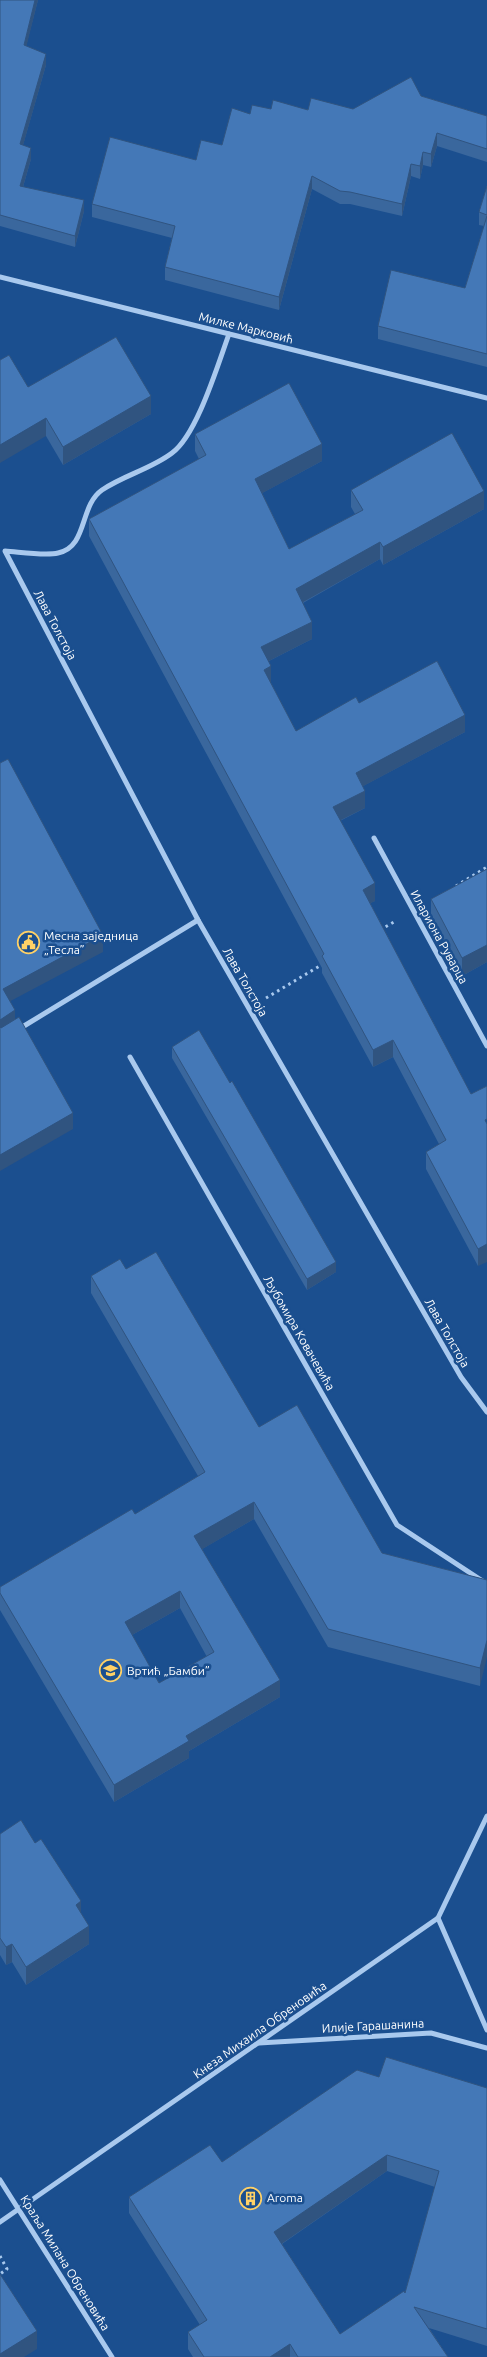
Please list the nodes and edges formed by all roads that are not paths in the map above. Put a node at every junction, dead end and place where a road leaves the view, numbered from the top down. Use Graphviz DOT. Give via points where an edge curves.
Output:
graph roads {
  1 [pos="0,276"];
  2 [pos="229,334"];
  3 [pos="487,398"];
  4 [pos="374,838"];
  5 [pos="198,920"];
  6 [pos="16,1030"];
  7 [pos="487,1046"];
  8 [pos="130,1057"];
  9 [pos="487,1412"];
  10 [pos="487,1584"];
  11 [pos="487,1816"];
  12 [pos="438,1918"];
  13 [pos="487,2030"];
  14 [pos="259,2043"];
  15 [pos="487,2048"];
  16 [pos="0,2180"];
  17 [pos="19,2209"];
  18 [pos="0,2222"];
  19 [pos="112,2357"];
  1 -- 2 [label="street, Милке Марковић"];
  2 -- 3 [label="street, Милке Марковић"];
  2 -- 5 [label="street, Лава Толстоја" via="190,434 174,452 102,490 86,509 80,534 72,547 58,553 5,551"];
  4 -- 7 [label="street, Илариона Руварца"];
  5 -- 6 [label="street"];
  5 -- 9 [label="street, Лава Толстоја" via="461,1377"];
  8 -- 10 [label="street, Љубомира Ковачевића" via="397,1525"];
  11 -- 12 [label="street, Кнеза Михаила Обреновића"];
  12 -- 13 [label="street"];
  12 -- 14 [label="street, Кнеза Михаила Обреновића"];
  14 -- 15 [label="street, Илије Гарашанина" via="431,2033"];
  14 -- 17 [label="street, Кнеза Михаила Обреновића"];
  16 -- 17 [label="street, Краља Милана Обреновића"];
  17 -- 18 [label="street, Кнеза Михаила Обреновића"];
  17 -- 19 [label="street, Краља Милана Обреновића"];
}
